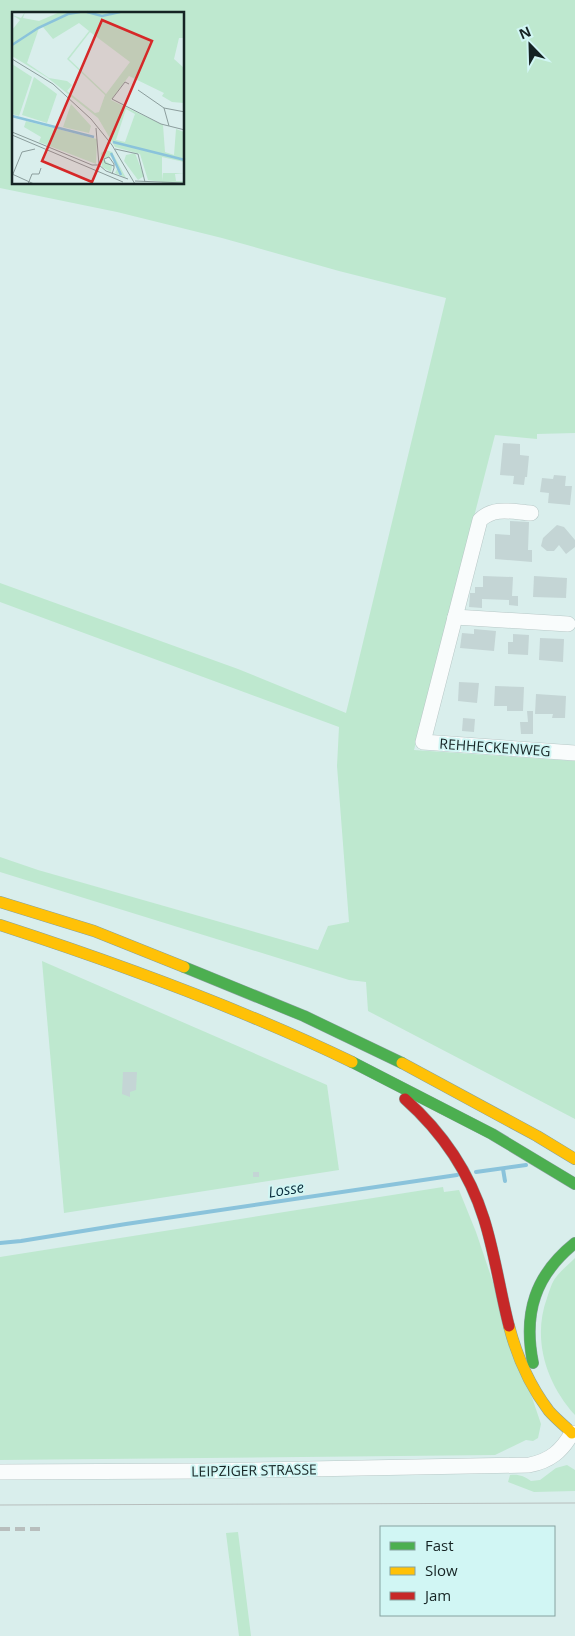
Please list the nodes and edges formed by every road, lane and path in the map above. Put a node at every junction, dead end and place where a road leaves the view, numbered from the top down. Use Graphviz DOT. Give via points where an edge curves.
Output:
graph roads {
  1 [pos="531,513"];
  2 [pos="455,617"];
  3 [pos="568,624"];
  4 [pos="575,753"];
  5 [pos="0,902"];
  6 [pos="0,925"];
  7 [pos="370,1070"];
  8 [pos="575,1159"];
  9 [pos="573,1182"];
  10 [pos="575,1244"];
  11 [pos="572,1433"];
  12 [pos="0,1472"];
  1 -- 2 [label="street, REHHECKENWEG" via="495,511 480,520"];
  2 -- 3 [label="street"];
  2 -- 4 [label="street, REHHECKENWEG" via="423,742"];
  5 -- 8 [label="highway" via="94,931 304,1016 416,1070"];
  6 -- 7 [label="highway" via="180,987 271,1024"];
  7 -- 9 [label="highway" via="504,1141"];
  7 -- 11 [label="highway" via="424,1116 464,1168 490,1241 520,1360 545,1406"];
  10 -- 11 [label="highway" via="559,1256 543,1277 532,1304 529,1332 530,1351 539,1382"];
  11 -- 12 [label="street, LEIPZIGER STRASSE" via="550,1458 539,1463 509,1467"];
}
